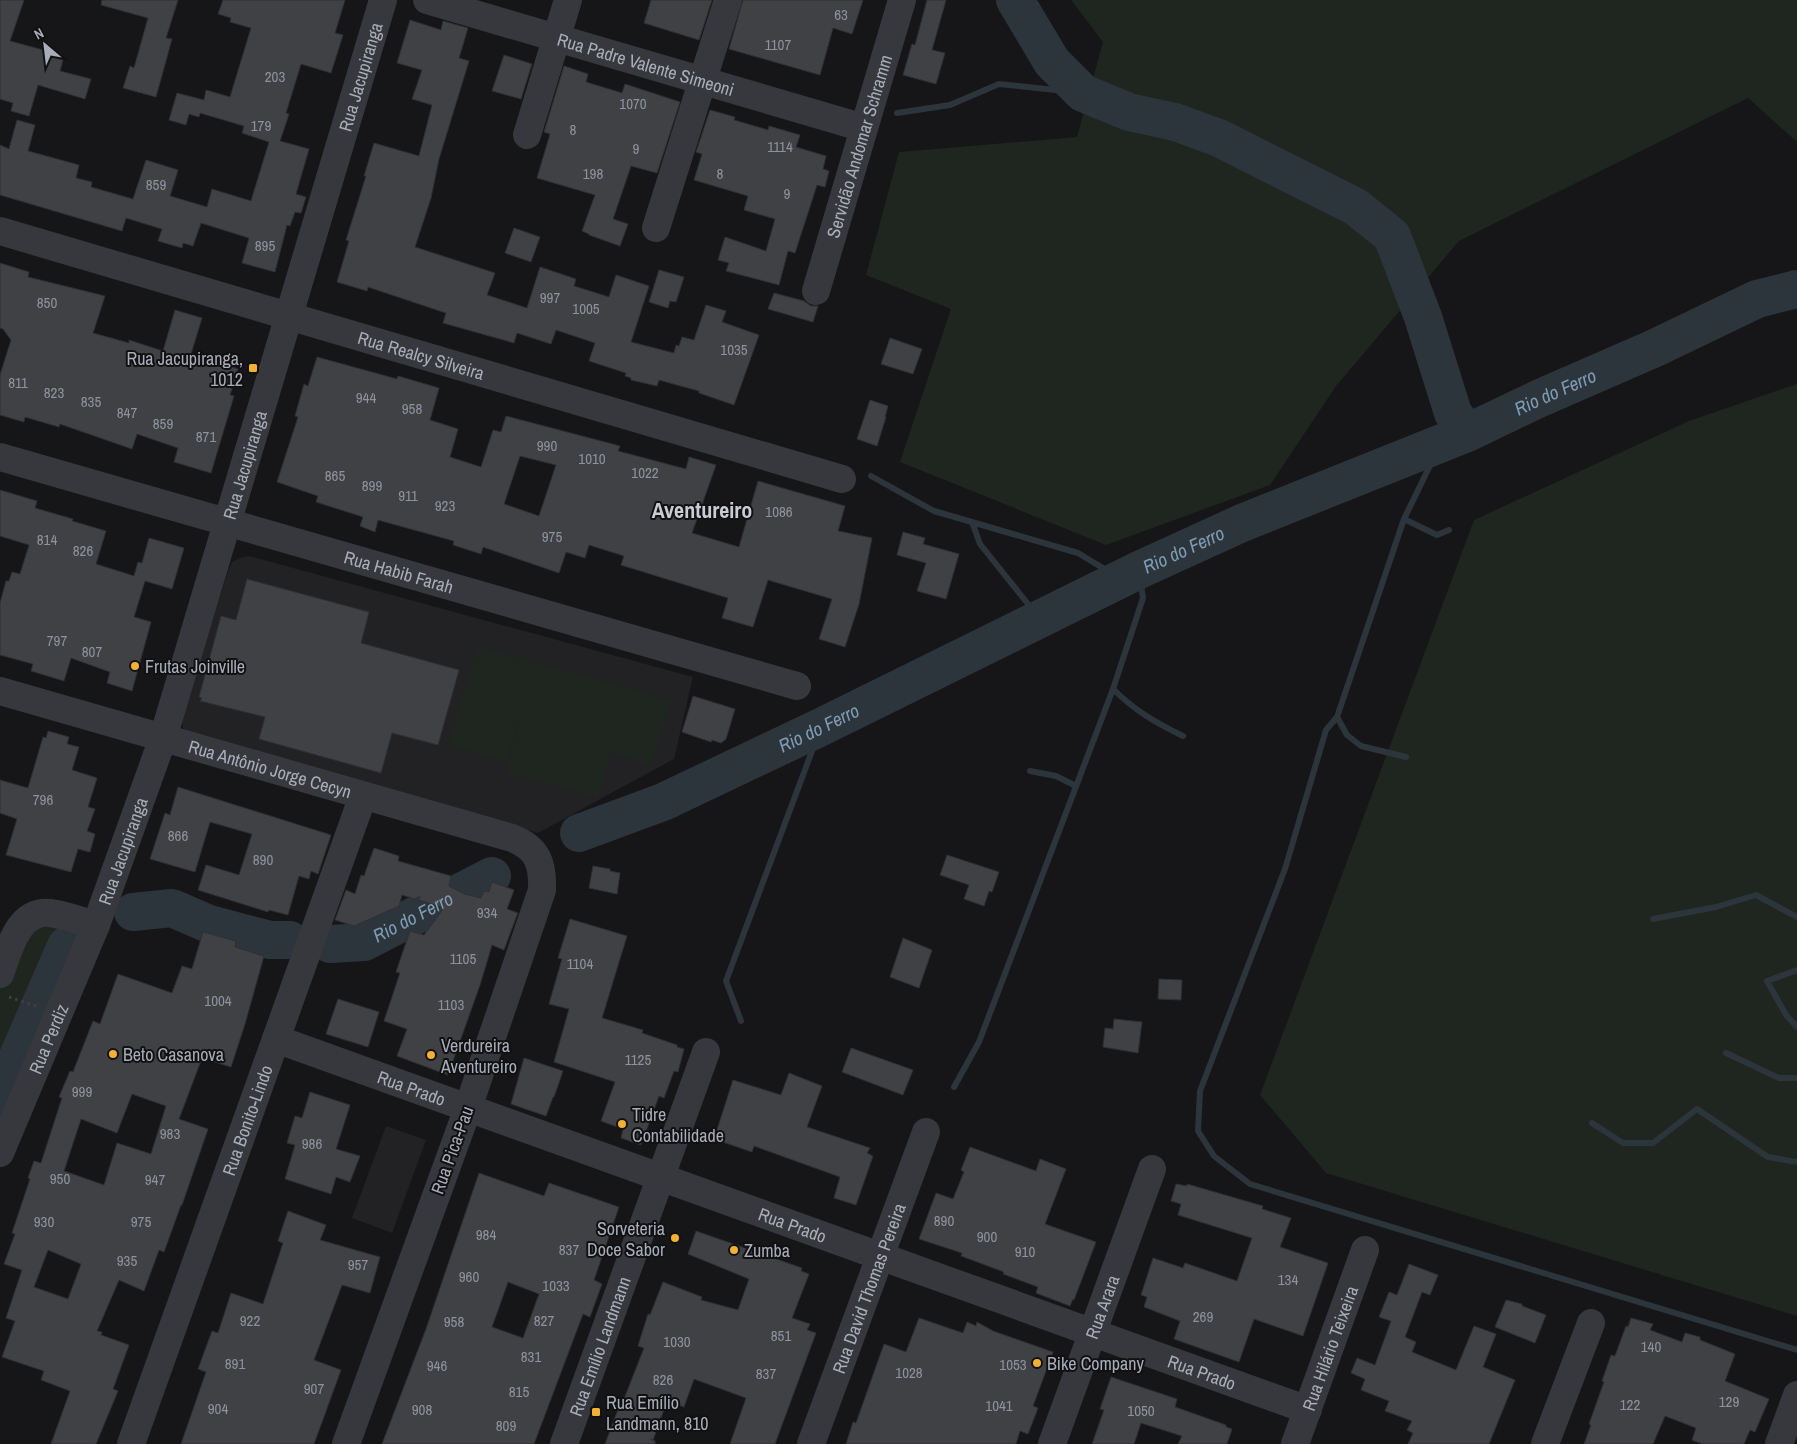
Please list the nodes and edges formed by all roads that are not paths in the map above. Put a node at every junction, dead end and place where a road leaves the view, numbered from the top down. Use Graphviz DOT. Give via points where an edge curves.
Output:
graph roads {
  1 [pos="383,0"];
  2 [pos="427,0"];
  3 [pos="568,0"];
  4 [pos="728,0"];
  5 [pos="902,0"];
  6 [pos="557,38"];
  7 [pos="703,81"];
  8 [pos="864,128"];
  9 [pos="527,135"];
  10 [pos="656,228"];
  11 [pos="0,231"];
  12 [pos="816,291"];
  13 [pos="288,316"];
  14 [pos="0,456"];
  15 [pos="842,479"];
  16 [pos="227,522"];
  17 [pos="797,686"];
  18 [pos="0,691"];
  19 [pos="163,738"];
  20 [pos="364,796"];
  21 [pos="536,854"];
  22 [pos="96,925"];
  23 [pos="3,985"];
  24 [pos="276,1039"];
  25 [pos="706,1052"];
  26 [pos="468,1108"];
  27 [pos="926,1132"];
  28 [pos="0,1153"];
  29 [pos="1152,1169"];
  30 [pos="661,1177"];
  31 [pos="1364,1250"];
  32 [pos="880,1256"];
  33 [pos="1591,1323"];
  34 [pos="1092,1333"];
  35 [pos="1797,1395"];
  36 [pos="1308,1410"];
  37 [pos="131,1444"];
  38 [pos="346,1444"];
  39 [pos="564,1444"];
  40 [pos="811,1444"];
  41 [pos="1052,1444"];
  42 [pos="1295,1444"];
  43 [pos="1545,1444"];
  44 [pos="1779,1444"];
  1 -- 13 [label="street, Rua Jacupiranga"];
  2 -- 6 [label="street, Rua Padre Valente Simeoni"];
  3 -- 6 [label="street"];
  4 -- 7 [label="street"];
  5 -- 8 [label="street, Servidão Andomar Schramm"];
  6 -- 7 [label="street, Rua Padre Valente Simeoni"];
  6 -- 9 [label="street"];
  7 -- 8 [label="street, Rua Padre Valente Simeoni"];
  7 -- 10 [label="street"];
  8 -- 12 [label="street, Servidão Andomar Schramm"];
  11 -- 13 [label="street, Rua Realcy Silveira"];
  13 -- 15 [label="street, Rua Realcy Silveira"];
  13 -- 16 [label="street, Rua Jacupiranga"];
  14 -- 16 [label="street, Rua Habib Farah"];
  16 -- 17 [label="street, Rua Habib Farah"];
  16 -- 19 [label="street, Rua Jacupiranga"];
  18 -- 19 [label="street, Rua Antônio Jorge Cecyn"];
  19 -- 20 [label="street, Rua Antônio Jorge Cecyn"];
  19 -- 22 [label="street, Rua Jacupiranga"];
  20 -- 21 [label="street, Rua Antônio Jorge Cecyn" via="512,838"];
  20 -- 24 [label="street, Rua Bonito-Lindo"];
  21 -- 26 [label="street, Rua Pica-Pau" via="541,866 542,890"];
  22 -- 23 [label="street" via="50,913 27,920 14,937"];
  22 -- 28 [label="street, Rua Perdiz"];
  24 -- 26 [label="street, Rua Prado"];
  24 -- 37 [label="street, Rua Bonito-Lindo"];
  25 -- 30 [label="street, Rua Emílio Landmann"];
  26 -- 30 [label="street, Rua Prado"];
  26 -- 38 [label="street, Rua Pica-Pau"];
  27 -- 32 [label="street, Rua David Thomas Pereira"];
  29 -- 34 [label="street, Rua Arara"];
  30 -- 32 [label="street, Rua Prado"];
  30 -- 39 [label="street, Rua Emílio Landmann"];
  31 -- 36 [label="street, Rua Hilário Teixeira"];
  32 -- 34 [label="street, Rua Prado"];
  32 -- 40 [label="street, Rua David Thomas Pereira"];
  33 -- 43 [label="street"];
  34 -- 36 [label="street, Rua Prado"];
  34 -- 41 [label="street, Rua Arara"];
  35 -- 44 [label="street"];
  36 -- 42 [label="street, Rua Hilário Teixeira"];
}
